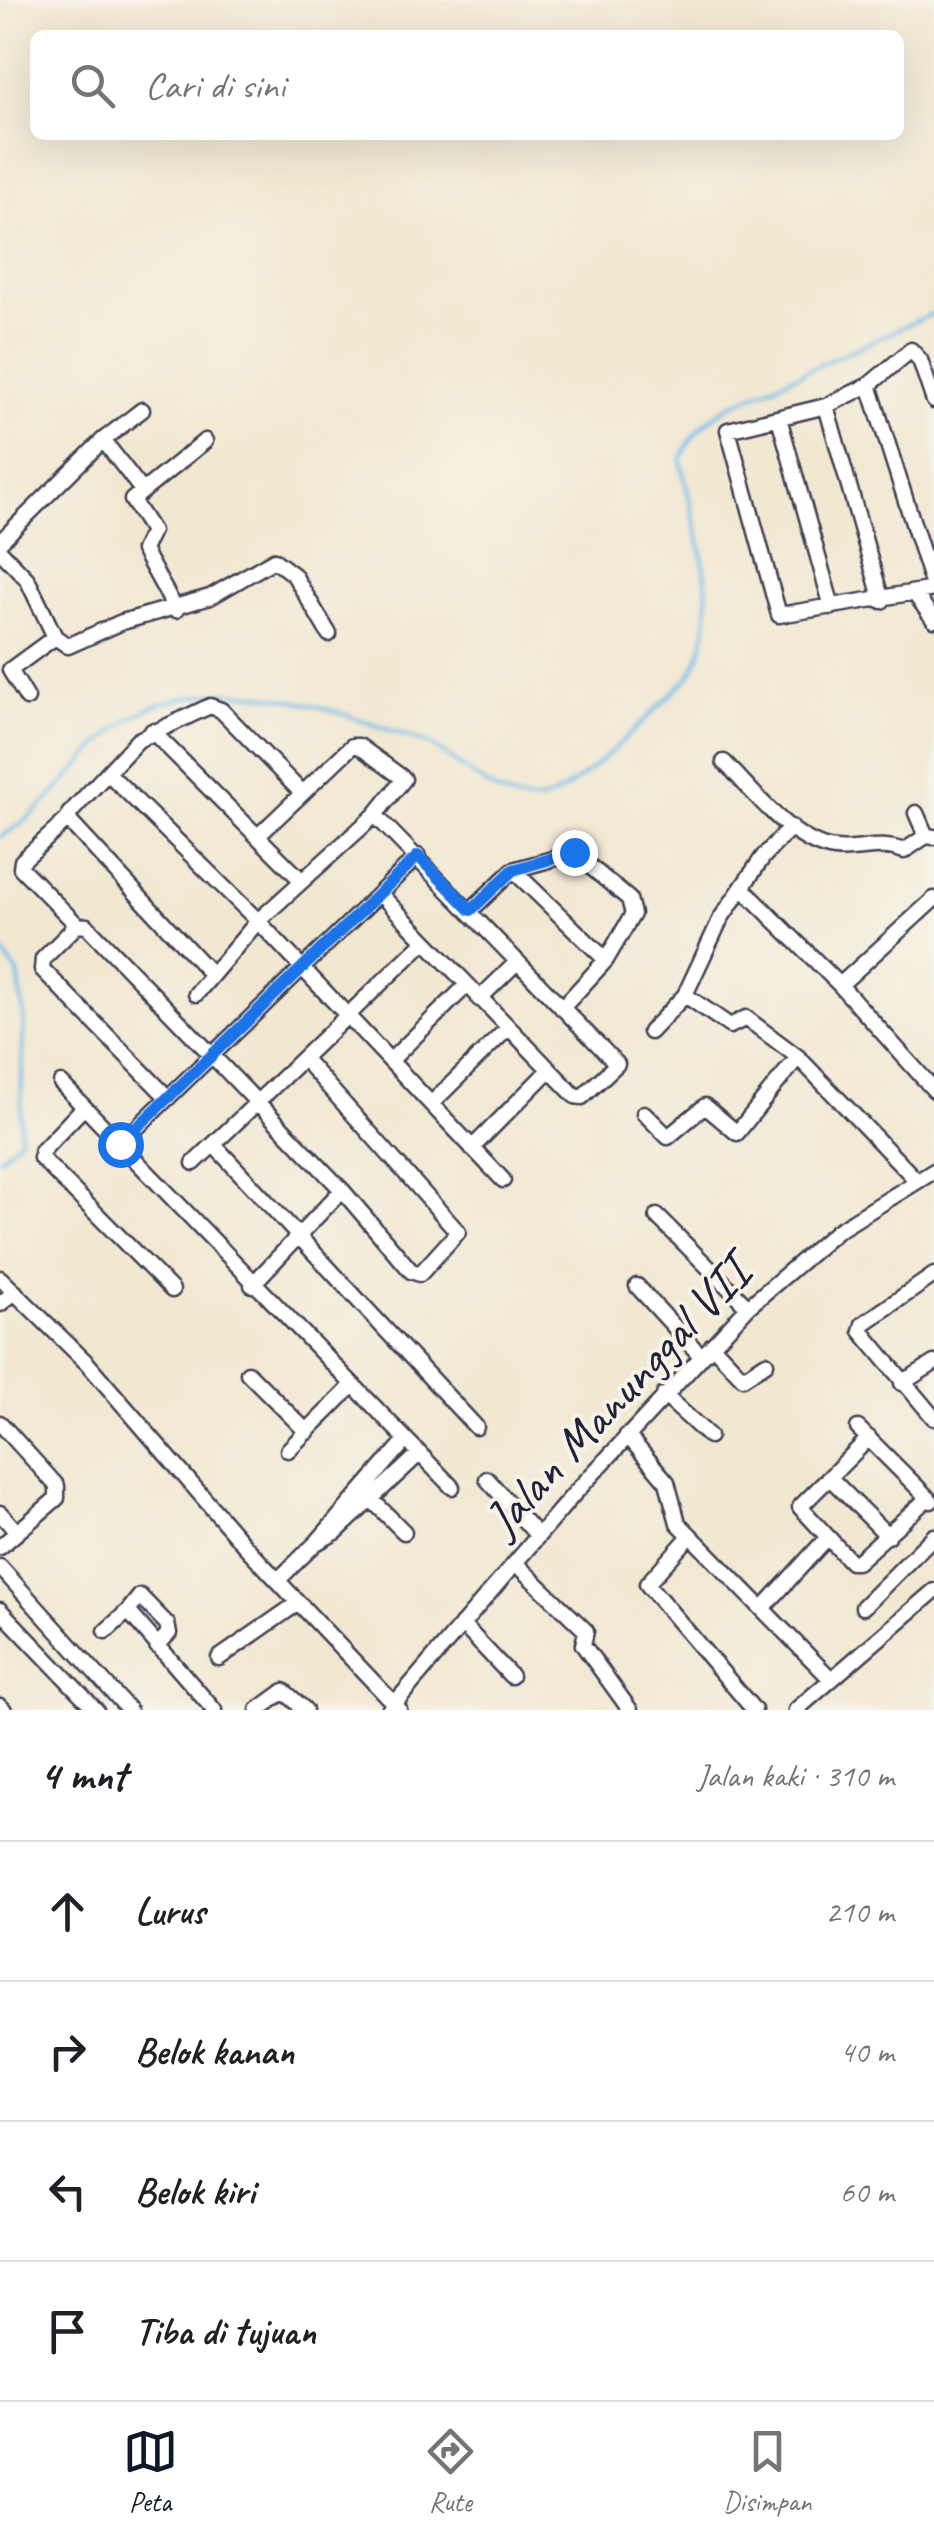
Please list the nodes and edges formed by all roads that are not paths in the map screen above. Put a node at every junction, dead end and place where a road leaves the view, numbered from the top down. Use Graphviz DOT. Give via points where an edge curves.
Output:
graph roads {
  1 [pos="927,358"];
  2 [pos="869,385"];
  3 [pos="934,401"];
  4 [pos="826,406"];
  5 [pos="142,410"];
  6 [pos="779,418"];
  7 [pos="104,440"];
  8 [pos="204,441"];
  9 [pos="141,489"];
  10 [pos="0,542"];
  11 [pos="0,551"];
  12 [pos="934,589"];
  13 [pos="916,594"];
  14 [pos="882,601"];
  15 [pos="832,607"];
  16 [pos="176,610"];
  17 [pos="934,620"];
  18 [pos="330,634"];
  19 [pos="55,638"];
  20 [pos="27,698"];
  21 [pos="152,731"];
  22 [pos="724,762"];
  23 [pos="109,774"];
  24 [pos="302,793"];
  25 [pos="916,813"];
  26 [pos="375,815"];
  27 [pos="68,819"];
  28 [pos="791,828"];
  29 [pos="258,836"];
  30 [pos="930,837"];
  31 [pos="418,856"];
  32 [pos="513,870"];
  33 [pos="301,880"];
  34 [pos="742,888"];
  35 [pos="380,894"];
  36 [pos="934,900"];
  37 [pos="471,910"];
  38 [pos="258,921"];
  39 [pos="77,925"];
  40 [pos="425,941"];
  41 [pos="606,960"];
  42 [pos="516,963"];
  43 [pos="302,968"];
  44 [pos="212,974"];
  45 [pos="840,984"];
  46 [pos="467,985"];
  47 [pos="196,994"];
  48 [pos="685,995"];
  49 [pos="479,999"];
  50 [pos="562,1008"];
  51 [pos="349,1016"];
  52 [pos="656,1025"];
  53 [pos="508,1028"];
  54 [pos="213,1055"];
  55 [pos="798,1057"];
  56 [pos="304,1059"];
  57 [pos="391,1060"];
  58 [pos="549,1070"];
  59 [pos="61,1083"];
  60 [pos="934,1090"];
  61 [pos="168,1098"];
  62 [pos="259,1103"];
  63 [pos="432,1104"];
  64 [pos="84,1107"];
  65 [pos="644,1112"];
  66 [pos="120,1144"];
  67 [pos="214,1145"];
  68 [pos="472,1148"];
  69 [pos="194,1163"];
  70 [pos="929,1176"];
  71 [pos="503,1180"];
  72 [pos="342,1190"];
  73 [pos="657,1216"];
  74 [pos="299,1238"];
  75 [pos="934,1275"];
  76 [pos="0,1278"];
  77 [pos="252,1285"];
  78 [pos="637,1286"];
  79 [pos="172,1290"];
  80 [pos="16,1292"];
  81 [pos="1,1302"];
  82 [pos="748,1307"];
  83 [pos="706,1350"];
  84 [pos="934,1362"];
  85 [pos="766,1363"];
  86 [pos="248,1373"];
  87 [pos="902,1383"];
  88 [pos="352,1386"];
  89 [pos="664,1395"];
  90 [pos="934,1418"];
  91 [pos="0,1423"];
  92 [pos="476,1426"];
  93 [pos="307,1432"];
  94 [pos="627,1435"];
  95 [pos="709,1436"];
  96 [pos="406,1440"];
  97 [pos="288,1450"];
  98 [pos="420,1454"];
  99 [pos="830,1478"];
  100 [pos="487,1479"];
  101 [pos="452,1487"];
  102 [pos="930,1496"];
  103 [pos="371,1499"];
  104 [pos="0,1514"];
  105 [pos="16,1531"];
  106 [pos="404,1532"];
  107 [pos="538,1536"];
  108 [pos="690,1536"];
  109 [pos="888,1536"];
  110 [pos="934,1536"];
  111 [pos="826,1538"];
  112 [pos="317,1542"];
  113 [pos="0,1547"];
  114 [pos="516,1563"];
  115 [pos="0,1567"];
  116 [pos="279,1578"];
  117 [pos="934,1590"];
  118 [pos="298,1604"];
  119 [pos="764,1607"];
  120 [pos="863,1607"];
  121 [pos="0,1610"];
  122 [pos="128,1611"];
  123 [pos="462,1624"];
  124 [pos="106,1631"];
  125 [pos="157,1646"];
  126 [pos="219,1658"];
  127 [pos="511,1676"];
  128 [pos="831,1679"];
  129 [pos="394,1708"];
  130 [pos="96,1710"];
  131 [pos="129,1710"];
  132 [pos="214,1710"];
  133 [pos="258,1710"];
  134 [pos="305,1710"];
  135 [pos="630,1710"];
  136 [pos="754,1710"];
  137 [pos="796,1710"];
  1 -- 2 [label="street" via="911,350"];
  1 -- 3 [label="street"];
  2 -- 4 [label="street"];
  2 -- 12 [label="street"];
  4 -- 6 [label="street"];
  4 -- 14 [label="street"];
  5 -- 7 [label="street"];
  6 -- 15 [label="street"];
  6 -- 15 [label="street" via="728,430 777,613"];
  7 -- 9 [label="street"];
  7 -- 10 [label="street"];
  8 -- 9 [label="street"];
  9 -- 16 [label="street" via="132,500 151,528 143,550"];
  11 -- 19 [label="street" via="27,579"];
  12 -- 13 [label="street"];
  13 -- 14 [label="street"];
  13 -- 17 [label="street"];
  14 -- 15 [label="street"];
  16 -- 18 [label="street" via="274,560 294,575"];
  16 -- 19 [label="street" via="122,622 68,646"];
  19 -- 20 [label="street" via="10,670"];
  21 -- 23 [label="street"];
  21 -- 24 [label="street" via="206,707 219,708"];
  21 -- 29 [label="street"];
  22 -- 28 [label="street"];
  23 -- 27 [label="street"];
  23 -- 38 [label="street"];
  24 -- 26 [label="street" via="357,745 404,779"];
  24 -- 29 [label="street"];
  25 -- 30 [label="street"];
  26 -- 31 [label="street"];
  26 -- 33 [label="street"];
  27 -- 39 [label="street" via="20,868"];
  27 -- 44 [label="street"];
  28 -- 30 [label="street" via="838,849 877,844 904,851"];
  28 -- 34 [label="street"];
  29 -- 33 [label="street"];
  31 -- 35 [label="street"];
  31 -- 37 [label="street"];
  32 -- 37 [label="street"];
  32 -- 41 [label="street"];
  32 -- 41 [label="street" via="574,852 629,899 633,914"];
  33 -- 38 [label="street"];
  34 -- 45 [label="street"];
  34 -- 48 [label="street"];
  35 -- 40 [label="street"];
  35 -- 43 [label="street"];
  36 -- 45 [label="street"];
  37 -- 42 [label="street"];
  38 -- 43 [label="street"];
  38 -- 44 [label="street"];
  39 -- 54 [label="street" via="87,926"];
  39 -- 61 [label="street" via="42,969"];
  40 -- 46 [label="street"];
  40 -- 51 [label="street"];
  41 -- 50 [label="street"];
  42 -- 49 [label="street"];
  42 -- 50 [label="street"];
  43 -- 51 [label="street"];
  43 -- 54 [label="street"];
  44 -- 47 [label="street"];
  45 -- 60 [label="street"];
  46 -- 49 [label="street"];
  46 -- 57 [label="street"];
  48 -- 52 [label="street" via="650,1032"];
  48 -- 55 [label="street" via="730,1026 747,1018"];
  49 -- 53 [label="street"];
  50 -- 58 [label="street" via="618,1064 578,1098"];
  51 -- 56 [label="street"];
  51 -- 57 [label="street"];
  53 -- 58 [label="street"];
  53 -- 63 [label="street"];
  54 -- 61 [label="street"];
  54 -- 62 [label="street"];
  55 -- 65 [label="street" via="737,1133 704,1106 668,1137"];
  55 -- 70 [label="street"];
  56 -- 62 [label="street"];
  56 -- 72 [label="street" via="456,1236 416,1274"];
  57 -- 63 [label="street"];
  58 -- 68 [label="street"];
  59 -- 64 [label="street"];
  61 -- 66 [label="street"];
  62 -- 67 [label="street"];
  62 -- 72 [label="street"];
  63 -- 68 [label="street"];
  64 -- 66 [label="street"];
  64 -- 79 [label="street" via="42,1158"];
  66 -- 77 [label="street"];
  67 -- 69 [label="street"];
  67 -- 74 [label="street"];
  68 -- 71 [label="street"];
  70 -- 82 [label="street, Jalan Manunggal VII" via="837,1231"];
  72 -- 74 [label="street"];
  73 -- 82 [label="street"];
  74 -- 77 [label="street"];
  74 -- 92 [label="street"];
  75 -- 87 [label="street" via="861,1330"];
  76 -- 80 [label="street"];
  77 -- 88 [label="street"];
  78 -- 83 [label="street"];
  80 -- 81 [label="street"];
  80 -- 116 [label="street"];
  82 -- 83 [label="street, Jalan Manunggal VII"];
  83 -- 85 [label="street" via="742,1378"];
  83 -- 89 [label="street, Jalan Manunggal VII"];
  84 -- 87 [label="street"];
  86 -- 93 [label="street"];
  87 -- 90 [label="street"];
  88 -- 93 [label="street"];
  88 -- 96 [label="street"];
  89 -- 94 [label="street, Jalan Manunggal VII"];
  89 -- 95 [label="street"];
  91 -- 105 [label="street" via="57,1486 56,1498"];
  93 -- 97 [label="street"];
  94 -- 107 [label="street, Jalan Manunggal VII"];
  94 -- 108 [label="street" via="667,1482 674,1515"];
  96 -- 98 [label="street"];
  96 -- 112 [label="street"];
  98 -- 101 [label="street"];
  98 -- 103 [label="street"];
  99 -- 102 [label="street" via="863,1433"];
  99 -- 109 [label="street"];
  99 -- 111 [label="street" via="800,1509"];
  100 -- 107 [label="street"];
  102 -- 109 [label="street"];
  103 -- 106 [label="street"];
  103 -- 112 [label="street"];
  104 -- 105 [label="street"];
  105 -- 113 [label="street"];
  107 -- 114 [label="street, Jalan Manunggal VII"];
  108 -- 119 [label="street"];
  108 -- 136 [label="street" via="647,1584"];
  109 -- 111 [label="street" via="854,1563"];
  110 -- 120 [label="street"];
  111 -- 119 [label="street"];
  112 -- 116 [label="street"];
  114 -- 123 [label="street, Jalan Manunggal VII"];
  114 -- 135 [label="street" via="586,1631 584,1644"];
  115 -- 131 [label="street"];
  116 -- 118 [label="street"];
  117 -- 128 [label="street"];
  118 -- 126 [label="street"];
  118 -- 129 [label="street"];
  119 -- 128 [label="street"];
  121 -- 130 [label="street"];
  122 -- 124 [label="street"];
  122 -- 125 [label="street"];
  122 -- 125 [label="street" via="140,1596 167,1624 169,1633"];
  123 -- 127 [label="street"];
  123 -- 129 [label="street, Jalan Manunggal VII"];
  125 -- 132 [label="street"];
  128 -- 137 [label="street"];
  133 -- 134 [label="street" via="284,1692"];
}
